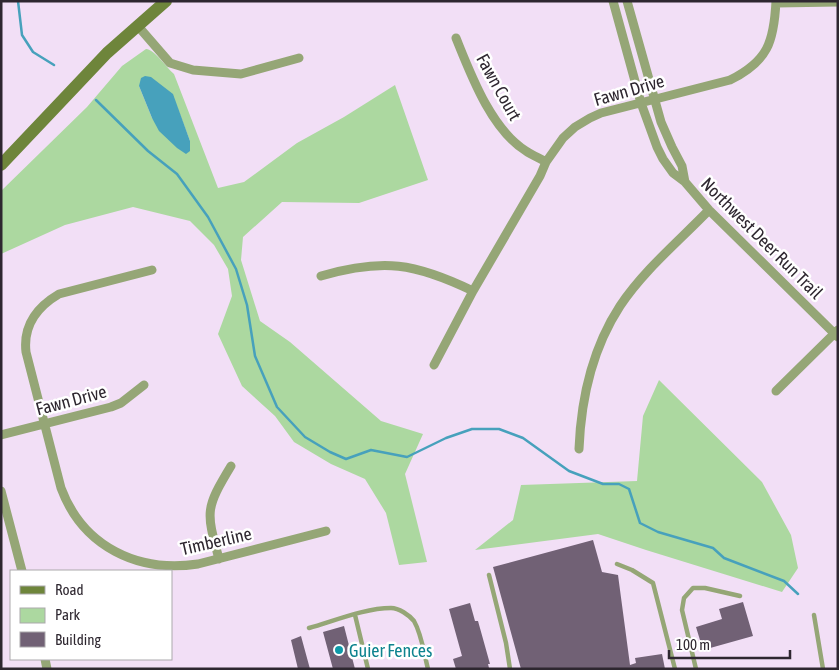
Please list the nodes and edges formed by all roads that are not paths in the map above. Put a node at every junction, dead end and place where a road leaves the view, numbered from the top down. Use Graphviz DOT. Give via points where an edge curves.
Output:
graph roads {
  1 [pos="166,1"];
  2 [pos="613,1"];
  3 [pos="627,1"];
  4 [pos="776,2"];
  5 [pos="838,2"];
  6 [pos="137,25"];
  7 [pos="456,38"];
  8 [pos="299,58"];
  9 [pos="654,99"];
  10 [pos="641,103"];
  11 [pos="546,162"];
  12 [pos="1,165"];
  13 [pos="685,182"];
  14 [pos="709,210"];
  15 [pos="152,270"];
  16 [pos="321,276"];
  17 [pos="473,291"];
  18 [pos="837,333"];
  19 [pos="434,365"];
  20 [pos="144,386"];
  21 [pos="776,391"];
  22 [pos="44,424"];
  23 [pos="1,435"];
  24 [pos="579,449"];
  25 [pos="231,466"];
  26 [pos="1,491"];
  27 [pos="326,531"];
  28 [pos="219,558"];
  29 [pos="617,564"];
  30 [pos="22,570"];
  31 [pos="489,575"];
  32 [pos="740,596"];
  33 [pos="355,615"];
  34 [pos="814,615"];
  35 [pos="309,628"];
  36 [pos="368,669"];
  37 [pos="428,669"];
  38 [pos="510,669"];
  39 [pos="675,669"];
  40 [pos="696,669"];
  41 [pos="822,669"];
  1 -- 6 [label="street"];
  2 -- 10 [label="street, Northwest Deer Run Trail"];
  3 -- 9 [label="street, Northwest Deer Run Trail"];
  4 -- 5 [label="street"];
  4 -- 9 [label="street, Fawn Drive" via="774,30 754,65 730,80"];
  6 -- 8 [label="street" via="170,63 193,70 240,74"];
  6 -- 12 [label="street"];
  7 -- 11 [label="street, Fawn Court" via="495,118 513,141"];
  9 -- 10 [label="street, Fawn Drive"];
  9 -- 13 [label="street, Northwest Deer Run Trail" via="682,166"];
  10 -- 11 [label="street, Fawn Drive" via="590,118 563,138"];
  10 -- 13 [label="street, Northwest Deer Run Trail" via="663,159"];
  11 -- 17 [label="street, Fawn Drive"];
  13 -- 14 [label="street, Northwest Deer Run Trail"];
  14 -- 18 [label="street, Northwest Deer Run Trail"];
  14 -- 24 [label="street" via="647,273 608,327 585,394"];
  15 -- 22 [label="street, Timberline" via="59,294 47,301 32,318 25,342 26,352"];
  16 -- 17 [label="street" via="358,266 409,267 442,276"];
  17 -- 19 [label="street, Fawn Drive"];
  18 -- 21 [label="street"];
  20 -- 22 [label="street, Fawn Drive" via="121,403"];
  22 -- 23 [label="street, Fawn Drive"];
  22 -- 28 [label="street, Timberline" via="66,502 74,516 96,538 112,550 148,564 179,567"];
  25 -- 28 [label="street" via="214,495 209,516"];
  26 -- 30 [label="street"];
  27 -- 28 [label="street, Timberline"];
  29 -- 39 [label="lane" via="653,583"];
  31 -- 38 [label="lane"];
  32 -- 40 [label="lane" via="693,588 684,598 682,610"];
  33 -- 35 [label="lane"];
  33 -- 36 [label="lane"];
  33 -- 37 [label="lane" via="392,608 403,612 413,620 418,631"];
  34 -- 41 [label="lane"];
}
